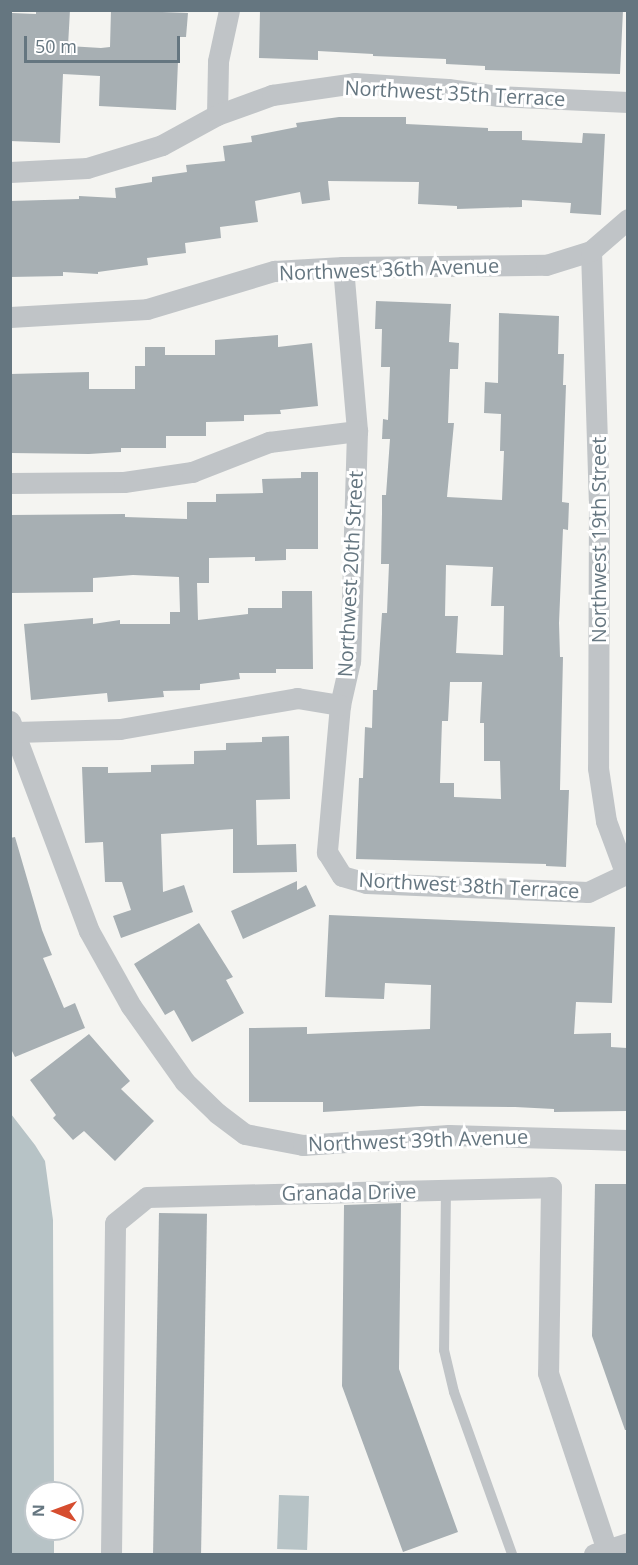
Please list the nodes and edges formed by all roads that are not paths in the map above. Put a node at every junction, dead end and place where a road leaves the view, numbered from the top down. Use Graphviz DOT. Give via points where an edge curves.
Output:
graph roads {
  1 [pos="229,10"];
  2 [pos="627,102"];
  3 [pos="217,115"];
  4 [pos="10,172"];
  5 [pos="627,219"];
  6 [pos="591,251"];
  7 [pos="343,267"];
  8 [pos="10,317"];
  9 [pos="357,431"];
  10 [pos="10,483"];
  11 [pos="340,705"];
  12 [pos="13,727"];
  13 [pos="626,872"];
  14 [pos="342,876"];
  15 [pos="627,1140"];
  16 [pos="446,1190"];
  17 [pos="627,1543"];
  18 [pos="601,1552"];
  19 [pos="111,1554"];
  20 [pos="512,1554"];
  1 -- 3 [label="street" via="218,60"];
  2 -- 3 [label="street, Northwest 35th Terrace" via="354,83 272,95"];
  3 -- 4 [label="street, Northwest 35th Terrace" via="162,145 87,168"];
  5 -- 6 [label="street"];
  6 -- 7 [label="street, Northwest 36th Avenue" via="546,265"];
  6 -- 13 [label="street, Northwest 19th Street" via="599,500 598,768 606,821"];
  7 -- 8 [label="street, Northwest 36th Avenue" via="274,271 147,309"];
  7 -- 9 [label="street, Northwest 20th Street"];
  9 -- 10 [label="street" via="269,442 192,472 124,482"];
  9 -- 11 [label="street, Northwest 20th Street" via="350,661"];
  11 -- 12 [label="street" via="297,698 120,729"];
  11 -- 14 [label="street, Northwest 20th Street" via="327,852"];
  12 -- 15 [label="street, Northwest 39th Avenue" via="89,931 131,1006 185,1082 246,1134 303,1145 449,1135"];
  13 -- 14 [label="street, Northwest 38th Terrace" via="588,892 366,883"];
  16 -- 18 [label="street, Granada Drive" via="551,1187 548,1373"];
  16 -- 19 [label="street, Granada Drive" via="147,1197 115,1223"];
  16 -- 20 [label="lane" via="444,1350 454,1392"];
  17 -- 18 [label="street, Granada Drive"];
}
